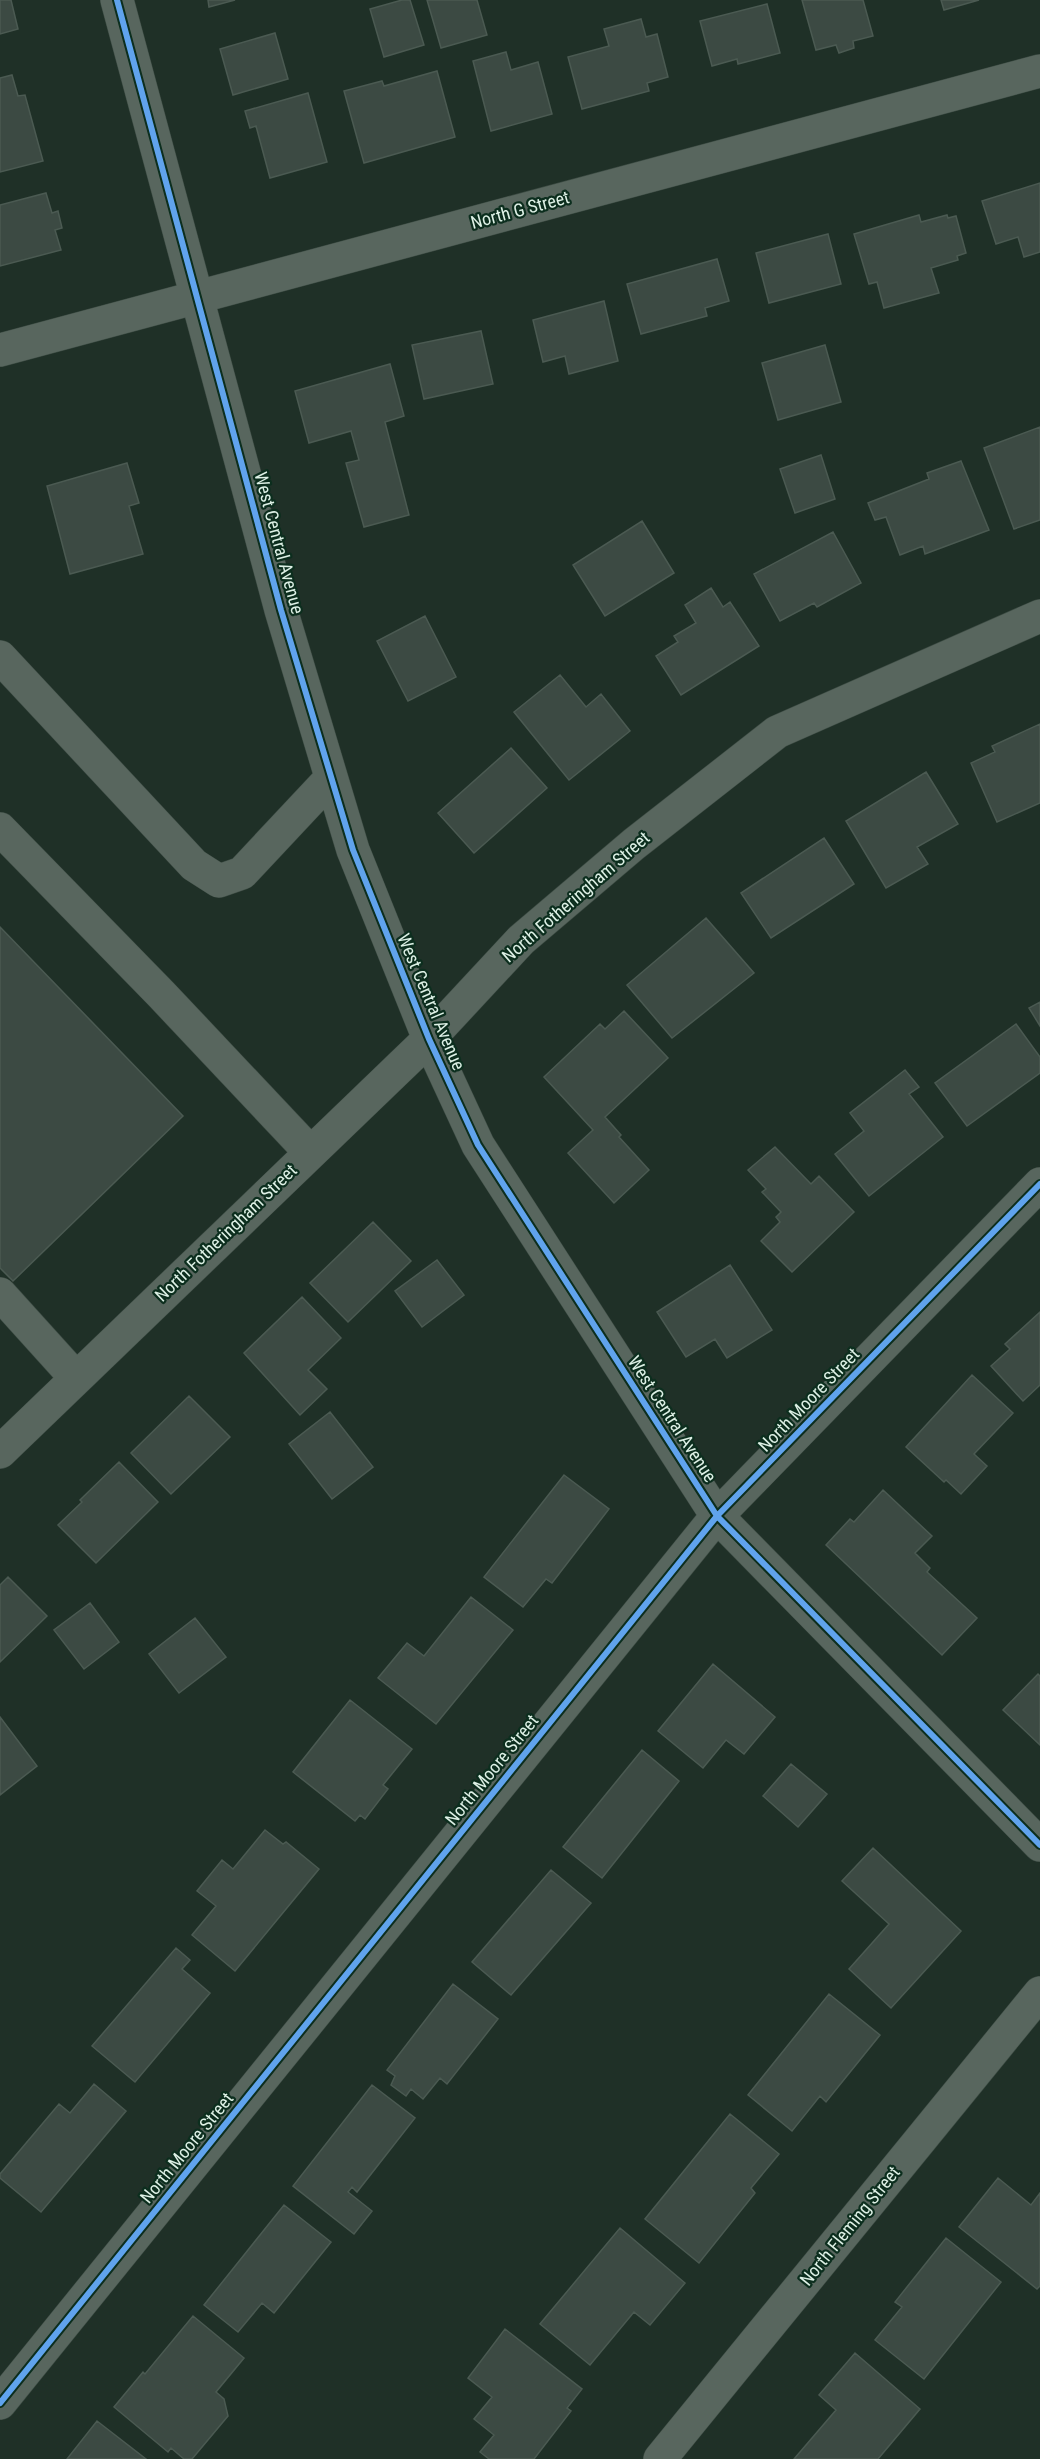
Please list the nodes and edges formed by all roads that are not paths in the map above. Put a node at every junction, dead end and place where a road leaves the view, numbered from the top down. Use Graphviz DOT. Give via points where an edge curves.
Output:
graph roads {
  1 [pos="117,0"];
  2 [pos="1040,71"];
  3 [pos="197,296"];
  4 [pos="0,350"];
  5 [pos="1040,616"];
  6 [pos="0,657"];
  7 [pos="331,778"];
  8 [pos="0,829"];
  9 [pos="429,1039"];
  10 [pos="310,1152"];
  11 [pos="1040,1184"];
  12 [pos="0,1294"];
  13 [pos="76,1378"];
  14 [pos="0,1452"];
  15 [pos="717,1516"];
  16 [pos="1040,1845"];
  17 [pos="1040,1993"];
  18 [pos="0,2403"];
  19 [pos="660,2459"];
  1 -- 3 [label="street, West Central Avenue"];
  2 -- 3 [label="street, North G Street"];
  3 -- 4 [label="street, North G Street"];
  3 -- 7 [label="street, West Central Avenue" via="281,610"];
  5 -- 9 [label="street, North Fotheringham Street" via="777,732 520,940"];
  6 -- 7 [label="street" via="194,865 219,880 242,873"];
  7 -- 9 [label="street, West Central Avenue" via="353,850"];
  8 -- 10 [label="street"];
  9 -- 10 [label="street, North Fotheringham Street"];
  9 -- 15 [label="street, West Central Avenue" via="478,1145"];
  10 -- 13 [label="street, North Fotheringham Street"];
  11 -- 15 [label="street, North Moore Street"];
  12 -- 13 [label="street"];
  13 -- 14 [label="street, North Fotheringham Street"];
  15 -- 16 [label="street, West Central Avenue"];
  15 -- 18 [label="street, North Moore Street"];
  17 -- 19 [label="street, North Fleming Street"];
}
